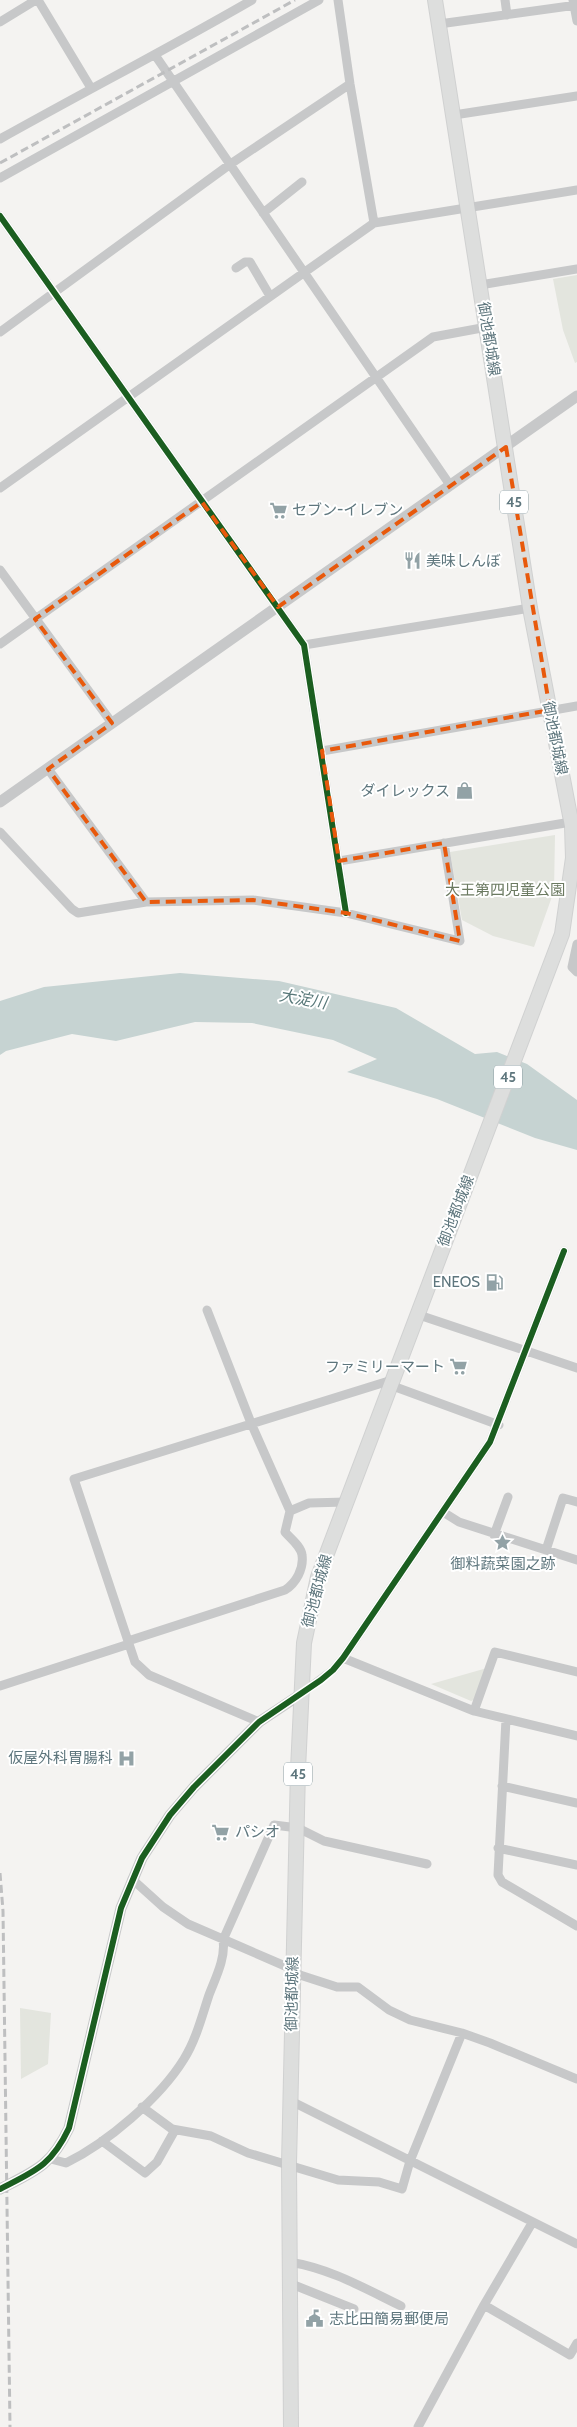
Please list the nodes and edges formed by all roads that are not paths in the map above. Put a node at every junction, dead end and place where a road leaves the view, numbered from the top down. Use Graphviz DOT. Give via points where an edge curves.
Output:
graph roads {
  1 [pos="37,0"];
  2 [pos="252,0"];
  3 [pos="319,0"];
  4 [pos="338,0"];
  5 [pos="435,0"];
  6 [pos="505,0"];
  7 [pos="575,4"];
  8 [pos="507,15"];
  9 [pos="577,21"];
  10 [pos="0,22"];
  11 [pos="439,24"];
  12 [pos="155,55"];
  13 [pos="172,83"];
  14 [pos="350,84"];
  15 [pos="91,88"];
  16 [pos="577,96"];
  17 [pos="454,115"];
  18 [pos="0,139"];
  19 [pos="229,165"];
  20 [pos="0,178"];
  21 [pos="302,182"];
  22 [pos="577,190"];
  23 [pos="468,206"];
  24 [pos="262,213"];
  25 [pos="0,216"];
  26 [pos="374,223"];
  27 [pos="236,268"];
  28 [pos="577,270"];
  29 [pos="303,272"];
  30 [pos="480,285"];
  31 [pos="54,294"];
  32 [pos="270,296"];
  33 [pos="487,327"];
  34 [pos="0,332"];
  35 [pos="376,377"];
  36 [pos="577,396"];
  37 [pos="129,398"];
  38 [pos="506,447"];
  39 [pos="450,485"];
  40 [pos="0,488"];
  41 [pos="202,502"];
  42 [pos="0,570"];
  43 [pos="278,607"];
  44 [pos="530,608"];
  45 [pos="35,619"];
  46 [pos="0,644"];
  47 [pos="304,645"];
  48 [pos="577,706"];
  49 [pos="550,710"];
  50 [pos="112,723"];
  51 [pos="322,751"];
  52 [pos="48,768"];
  53 [pos="0,802"];
  54 [pos="574,824"];
  55 [pos="0,832"];
  56 [pos="444,843"];
  57 [pos="339,861"];
  58 [pos="146,902"];
  59 [pos="346,913"];
  60 [pos="577,944"];
  61 [pos="577,972"];
  62 [pos="564,1251"];
  63 [pos="207,1310"];
  64 [pos="416,1314"];
  65 [pos="526,1349"];
  66 [pos="577,1368"];
  67 [pos="391,1383"];
  68 [pos="252,1423"];
  69 [pos="498,1425"];
  70 [pos="508,1497"];
  71 [pos="346,1502"];
  72 [pos="577,1502"];
  73 [pos="290,1511"];
  74 [pos="443,1512"];
  75 [pos="494,1535"];
  76 [pos="546,1550"];
  77 [pos="577,1560"];
  78 [pos="129,1643"];
  79 [pos="343,1658"];
  80 [pos="577,1672"];
  81 [pos="0,1686"];
  82 [pos="301,1694"];
  83 [pos="474,1711"];
  84 [pos="506,1719"];
  85 [pos="259,1722"];
  86 [pos="577,1736"];
  87 [pos="502,1786"];
  88 [pos="577,1803"];
  89 [pos="298,1828"];
  90 [pos="498,1848"];
  91 [pos="427,1864"];
  92 [pos="577,1865"];
  93 [pos="132,1879"];
  94 [pos="577,1926"];
  95 [pos="223,1940"];
  96 [pos="292,1969"];
  97 [pos="462,2033"];
  98 [pos="577,2080"];
  99 [pos="291,2101"];
  100 [pos="142,2107"];
  101 [pos="175,2130"];
  102 [pos="102,2141"];
  103 [pos="51,2159"];
  104 [pos="410,2161"];
  105 [pos="288,2164"];
  106 [pos="0,2189"];
  107 [pos="532,2223"];
  108 [pos="577,2244"];
  109 [pos="289,2262"];
  110 [pos="289,2284"];
  111 [pos="484,2304"];
  112 [pos="400,2306"];
  113 [pos="354,2309"];
  114 [pos="577,2343"];
  115 [pos="292,2427"];
  116 [pos="418,2427"];
  1 -- 10 [label="street"];
  1 -- 15 [label="street"];
  2 -- 12 [label="street"];
  3 -- 13 [label="street"];
  4 -- 14 [label="street"];
  5 -- 11 [label="main road, 御池都城線 / 45"];
  6 -- 8 [label="street"];
  7 -- 8 [label="street"];
  7 -- 9 [label="street"];
  8 -- 11 [label="street"];
  11 -- 17 [label="main road, 御池都城線 / 45"];
  12 -- 13 [label="street"];
  12 -- 15 [label="street"];
  13 -- 19 [label="street"];
  13 -- 20 [label="street"];
  14 -- 19 [label="street"];
  14 -- 26 [label="street"];
  15 -- 18 [label="street"];
  16 -- 17 [label="street"];
  17 -- 23 [label="main road, 御池都城線 / 45"];
  19 -- 24 [label="street"];
  19 -- 31 [label="street"];
  21 -- 24 [label="street"];
  22 -- 23 [label="street"];
  23 -- 26 [label="street"];
  23 -- 30 [label="main road, 御池都城線 / 45"];
  24 -- 29 [label="street"];
  25 -- 31 [label="street"];
  26 -- 29 [label="street"];
  27 -- 32 [label="street" via="250,262"];
  28 -- 30 [label="street"];
  29 -- 32 [label="street"];
  29 -- 35 [label="street"];
  30 -- 33 [label="main road, 御池都城線 / 45"];
  31 -- 34 [label="street"];
  31 -- 37 [label="street"];
  32 -- 37 [label="street"];
  33 -- 35 [label="street" via="433,337"];
  33 -- 38 [label="main road, 御池都城線 / 45"];
  35 -- 39 [label="street"];
  35 -- 41 [label="street"];
  36 -- 38 [label="street"];
  37 -- 40 [label="street"];
  37 -- 41 [label="street"];
  38 -- 39 [label="street"];
  38 -- 44 [label="main road, 御池都城線 / 45"];
  39 -- 43 [label="street"];
  41 -- 43 [label="street"];
  41 -- 45 [label="street"];
  42 -- 45 [label="street"];
  43 -- 47 [label="street"];
  43 -- 50 [label="street"];
  44 -- 47 [label="street"];
  44 -- 49 [label="main road, 御池都城線 / 45"];
  45 -- 46 [label="street"];
  45 -- 50 [label="street"];
  47 -- 51 [label="street"];
  48 -- 49 [label="street"];
  49 -- 51 [label="street"];
  49 -- 54 [label="main road, 御池都城線 / 45"];
  50 -- 52 [label="street"];
  51 -- 57 [label="street"];
  52 -- 53 [label="street"];
  52 -- 58 [label="street"];
  54 -- 56 [label="street"];
  54 -- 64 [label="main road, 御池都城線 / 45" via="564,924"];
  55 -- 58 [label="street" via="78,913"];
  56 -- 57 [label="street"];
  56 -- 59 [label="street" via="460,940"];
  57 -- 59 [label="street"];
  58 -- 59 [label="street" via="253,900"];
  60 -- 61 [label="street" via="572,967"];
  62 -- 65 [label="street"];
  63 -- 68 [label="street"];
  64 -- 65 [label="street"];
  64 -- 67 [label="main road, 御池都城線 / 45"];
  65 -- 66 [label="street"];
  65 -- 69 [label="street"];
  67 -- 68 [label="street"];
  67 -- 69 [label="street"];
  67 -- 71 [label="main road, 御池都城線 / 45"];
  68 -- 73 [label="street"];
  68 -- 78 [label="street" via="74,1479"];
  69 -- 74 [label="street" via="478,1463"];
  70 -- 75 [label="street"];
  71 -- 73 [label="street" via="309,1503"];
  71 -- 82 [label="main road, 御池都城線 / 45" via="318,1577 308,1618"];
  72 -- 76 [label="street" via="563,1498"];
  73 -- 78 [label="street" via="285,1532 302,1556 293,1585"];
  74 -- 75 [label="street" via="459,1522"];
  74 -- 79 [label="street"];
  75 -- 76 [label="street"];
  76 -- 77 [label="street"];
  78 -- 81 [label="street"];
  78 -- 85 [label="street" via="135,1662 149,1674"];
  79 -- 82 [label="street" via="333,1670"];
  79 -- 83 [label="street"];
  80 -- 83 [label="street" via="495,1652"];
  82 -- 85 [label="street"];
  82 -- 89 [label="main road, 御池都城線 / 45"];
  83 -- 84 [label="street"];
  84 -- 86 [label="street"];
  84 -- 87 [label="street"];
  85 -- 93 [label="street" via="194,1786 170,1815"];
  87 -- 88 [label="street"];
  87 -- 90 [label="street"];
  89 -- 91 [label="street" via="324,1841"];
  89 -- 95 [label="street" via="274,1825"];
  89 -- 96 [label="main road, 御池都城線 / 45"];
  90 -- 92 [label="street"];
  90 -- 94 [label="street" via="498,1875 502,1882"];
  93 -- 95 [label="street" via="188,1924"];
  93 -- 103 [label="street" via="121,1908 68,2128"];
  95 -- 96 [label="street"];
  95 -- 100 [label="street" via="224,1948 215,1978 188,2051 163,2087"];
  96 -- 97 [label="street" via="300,1975 337,1987 358,1987 389,2010 410,2020"];
  96 -- 99 [label="main road, 御池都城線 / 45"];
  97 -- 98 [label="street"];
  97 -- 104 [label="street"];
  99 -- 104 [label="street"];
  99 -- 105 [label="main road, 御池都城線 / 45"];
  100 -- 101 [label="street"];
  100 -- 102 [label="street"];
  101 -- 102 [label="street" via="157,2162 145,2173"];
  101 -- 105 [label="street" via="211,2136 248,2153"];
  102 -- 103 [label="street" via="91,2151 66,2163"];
  103 -- 106 [label="street"];
  104 -- 105 [label="street" via="402,2188 379,2182 338,2180"];
  104 -- 107 [label="street"];
  105 -- 109 [label="main road, 御池都城線 / 45"];
  107 -- 108 [label="street"];
  107 -- 111 [label="street"];
  109 -- 110 [label="main road, 御池都城線 / 45"];
  109 -- 112 [label="street" via="331,2272"];
  110 -- 113 [label="street"];
  110 -- 115 [label="main road, 御池都城線 / 45"];
  111 -- 114 [label="street" via="570,2355"];
  111 -- 116 [label="street"];
}
